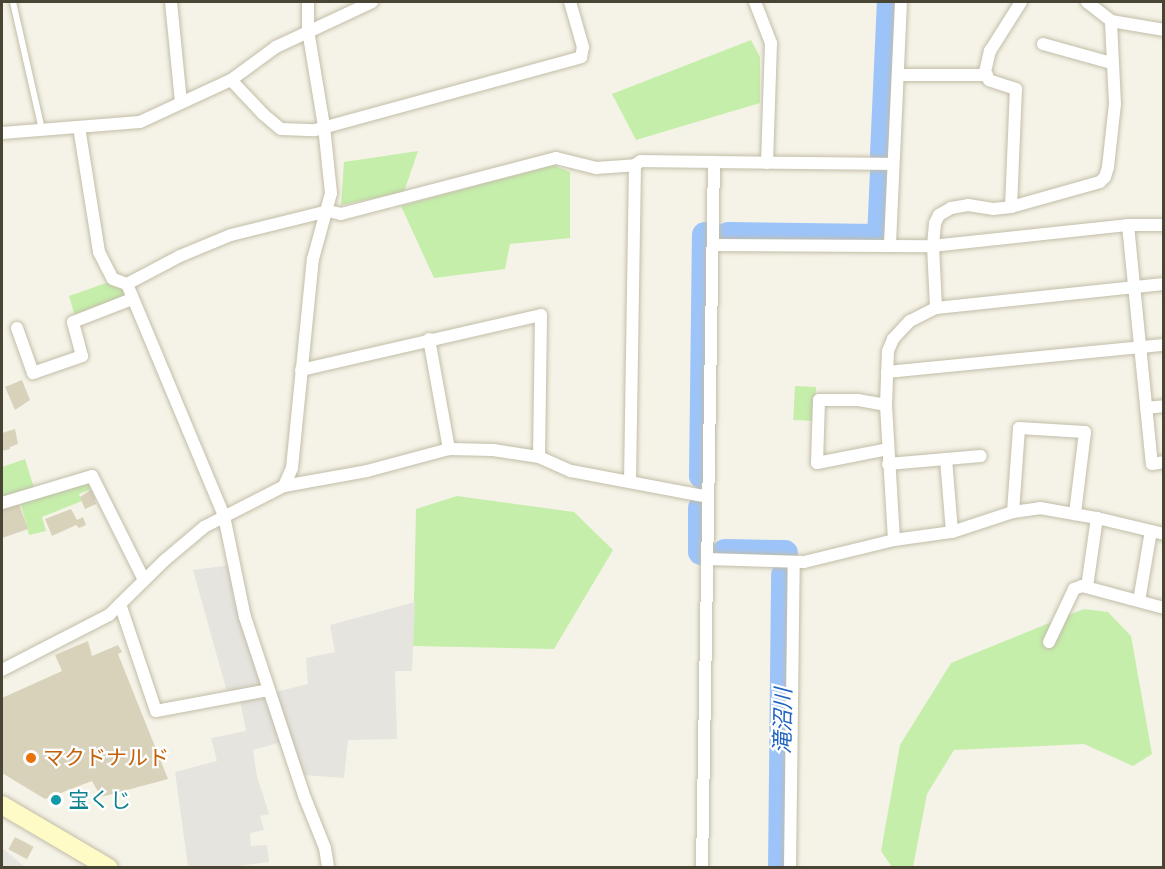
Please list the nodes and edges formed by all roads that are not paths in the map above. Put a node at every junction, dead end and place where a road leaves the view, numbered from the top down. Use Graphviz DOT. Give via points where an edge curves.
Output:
graph roads {
  1 [pos="13,2"];
  2 [pos="171,2"];
  3 [pos="308,2"];
  4 [pos="372,2"];
  5 [pos="570,2"];
  6 [pos="755,2"];
  7 [pos="901,2"];
  8 [pos="1021,2"];
  9 [pos="1087,2"];
  10 [pos="1111,21"];
  11 [pos="308,30"];
  12 [pos="1164,30"];
  13 [pos="1043,45"];
  14 [pos="1111,63"];
  15 [pos="898,75"];
  16 [pos="987,75"];
  17 [pos="231,80"];
  18 [pos="181,103"];
  19 [pos="324,126"];
  20 [pos="79,127"];
  21 [pos="42,130"];
  22 [pos="2,134"];
  23 [pos="714,162"];
  24 [pos="768,163"];
  25 [pos="893,164"];
  26 [pos="635,165"];
  27 [pos="1011,207"];
  28 [pos="328,211"];
  29 [pos="1128,225"];
  30 [pos="1164,225"];
  31 [pos="890,244"];
  32 [pos="713,245"];
  33 [pos="933,246"];
  34 [pos="127,284"];
  35 [pos="1164,284"];
  36 [pos="1134,286"];
  37 [pos="132,299"];
  38 [pos="936,308"];
  39 [pos="17,328"];
  40 [pos="429,339"];
  41 [pos="1164,345"];
  42 [pos="1140,348"];
  43 [pos="301,370"];
  44 [pos="887,372"];
  45 [pos="886,405"];
  46 [pos="1164,406"];
  47 [pos="1146,408"];
  48 [pos="449,448"];
  49 [pos="888,449"];
  50 [pos="981,456"];
  51 [pos="539,457"];
  52 [pos="946,459"];
  53 [pos="1164,462"];
  54 [pos="888,465"];
  55 [pos="630,482"];
  56 [pos="284,486"];
  57 [pos="708,496"];
  58 [pos="2,503"];
  59 [pos="1013,512"];
  60 [pos="1075,514"];
  61 [pos="224,516"];
  62 [pos="1097,518"];
  63 [pos="952,532"];
  64 [pos="1157,533"];
  65 [pos="894,540"];
  66 [pos="707,559"];
  67 [pos="794,562"];
  68 [pos="144,580"];
  69 [pos="1087,587"];
  70 [pos="1139,601"];
  71 [pos="120,604"];
  72 [pos="1164,608"];
  73 [pos="1049,642"];
  74 [pos="2,670"];
  75 [pos="268,690"];
  76 [pos="2,805"];
  77 [pos="109,867"];
  78 [pos="328,867"];
  79 [pos="702,867"];
  80 [pos="790,867"];
  1 -- 21 [label="lane"];
  2 -- 18 [label="street"];
  3 -- 11 [label="street"];
  4 -- 11 [label="street"];
  5 -- 19 [label="street" via="583,48 581,57"];
  6 -- 24 [label="street" via="771,43"];
  7 -- 15 [label="street"];
  8 -- 16 [label="street" via="990,51"];
  9 -- 10 [label="street"];
  10 -- 12 [label="street"];
  10 -- 14 [label="street"];
  11 -- 17 [label="street" via="276,47"];
  11 -- 19 [label="street"];
  13 -- 14 [label="street"];
  14 -- 27 [label="street" via="1115,104 1105,177 1100,182"];
  15 -- 16 [label="street"];
  15 -- 25 [label="street"];
  16 -- 27 [label="street" via="989,80 1016,89"];
  17 -- 18 [label="street"];
  17 -- 19 [label="street" via="282,129 315,130"];
  18 -- 20 [label="street" via="140,122"];
  19 -- 28 [label="street" via="331,193"];
  20 -- 21 [label="street"];
  20 -- 34 [label="street" via="99,252 113,279"];
  21 -- 22 [label="street"];
  23 -- 24 [label="street"];
  23 -- 26 [label="street" via="641,161"];
  23 -- 32 [label="street"];
  24 -- 25 [label="street"];
  25 -- 31 [label="street"];
  26 -- 28 [label="street" via="596,168 556,158 341,214"];
  26 -- 55 [label="street"];
  27 -- 33 [label="street" via="951,208 939,215 935,223"];
  28 -- 34 [label="street" via="231,235"];
  28 -- 43 [label="street" via="313,259"];
  29 -- 30 [label="street"];
  29 -- 33 [label="street"];
  29 -- 36 [label="street"];
  31 -- 32 [label="street"];
  31 -- 33 [label="street"];
  32 -- 57 [label="street"];
  33 -- 38 [label="street"];
  34 -- 37 [label="street"];
  35 -- 36 [label="street"];
  36 -- 38 [label="street"];
  36 -- 42 [label="street"];
  37 -- 39 [label="street" via="73,322 82,356 33,373"];
  37 -- 61 [label="street"];
  38 -- 44 [label="street" via="910,321 893,339"];
  40 -- 43 [label="street"];
  40 -- 48 [label="street"];
  40 -- 51 [label="street" via="540,315"];
  41 -- 42 [label="street"];
  42 -- 44 [label="street"];
  42 -- 47 [label="street"];
  43 -- 56 [label="street" via="292,468"];
  44 -- 45 [label="street"];
  45 -- 49 [label="street"];
  45 -- 49 [label="street" via="819,400 817,463"];
  46 -- 47 [label="street"];
  47 -- 53 [label="street" via="1152,464"];
  48 -- 51 [label="street"];
  48 -- 56 [label="street" via="367,471"];
  49 -- 54 [label="street"];
  50 -- 52 [label="street"];
  51 -- 55 [label="street" via="571,471"];
  52 -- 54 [label="street"];
  52 -- 63 [label="street"];
  54 -- 65 [label="street"];
  55 -- 57 [label="street"];
  56 -- 61 [label="street"];
  57 -- 66 [label="street"];
  58 -- 68 [label="street" via="92,476"];
  59 -- 60 [label="street" via="1040,508"];
  59 -- 60 [label="street" via="1019,428 1085,432"];
  59 -- 63 [label="street"];
  60 -- 62 [label="street"];
  61 -- 68 [label="street" via="204,526"];
  61 -- 75 [label="street" via="245,617"];
  62 -- 64 [label="street"];
  62 -- 69 [label="street"];
  63 -- 65 [label="street"];
  64 -- 70 [label="street"];
  65 -- 67 [label="street"];
  66 -- 67 [label="street"];
  66 -- 79 [label="street"];
  67 -- 80 [label="street"];
  68 -- 71 [label="street"];
  69 -- 70 [label="street"];
  69 -- 73 [label="street" via="1074,589"];
  70 -- 72 [label="street"];
  71 -- 74 [label="street" via="109,615"];
  71 -- 75 [label="street" via="156,711"];
  75 -- 78 [label="street" via="325,848"];
  76 -- 77 [label="main road"];
}
